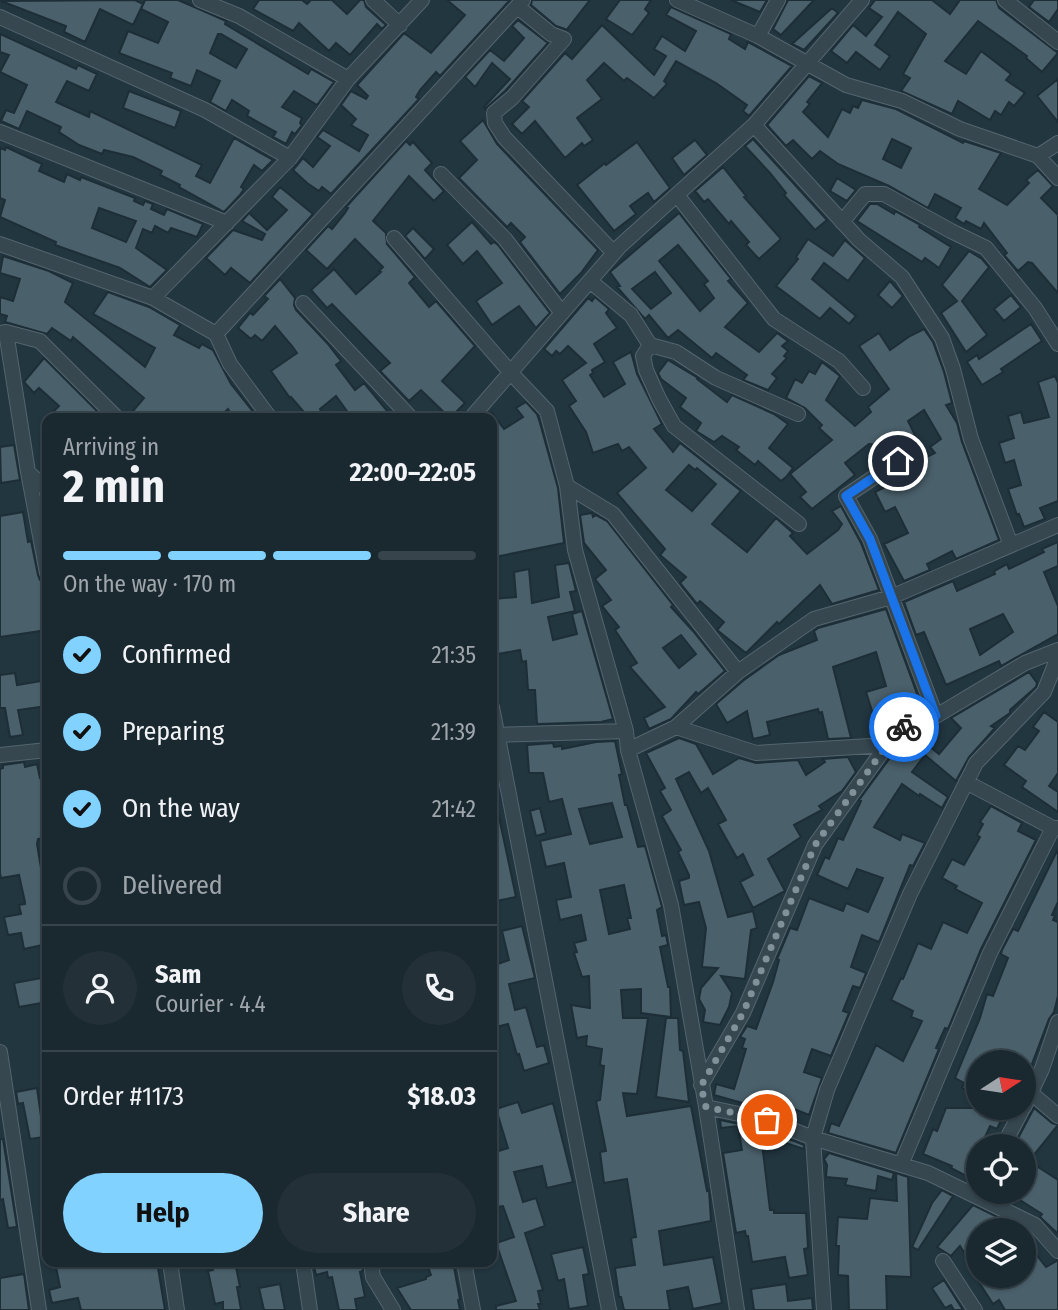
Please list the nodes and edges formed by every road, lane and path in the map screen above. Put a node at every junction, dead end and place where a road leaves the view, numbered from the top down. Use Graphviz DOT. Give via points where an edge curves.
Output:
graph roads {
  1 [pos="200,0"];
  2 [pos="373,0"];
  3 [pos="422,0"];
  4 [pos="677,0"];
  5 [pos="778,0"];
  6 [pos="862,0"];
  7 [pos="1005,0"];
  8 [pos="521,4"];
  9 [pos="0,17"];
  10 [pos="400,24"];
  11 [pos="758,36"];
  12 [pos="1058,42"];
  13 [pos="808,62"];
  14 [pos="348,79"];
  15 [pos="754,125"];
  16 [pos="0,132"];
  17 [pos="1058,143"];
  18 [pos="1038,156"];
  19 [pos="290,158"];
  20 [pos="441,174"];
  21 [pos="1058,178"];
  22 [pos="677,195"];
  23 [pos="842,222"];
  24 [pos="227,223"];
  25 [pos="394,238"];
  26 [pos="0,244"];
  27 [pos="614,253"];
  28 [pos="590,281"];
  29 [pos="153,298"];
  30 [pos="303,303"];
  31 [pos="562,313"];
  32 [pos="3,333"];
  33 [pos="216,334"];
  34 [pos="1058,344"];
  35 [pos="650,345"];
  36 [pos="511,373"];
  37 [pos="863,388"];
  38 [pos="112,413"];
  39 [pos="267,413"];
  40 [pos="406,413"];
  41 [pos="475,413"];
  42 [pos="798,414"];
  43 [pos="916,449"];
  44 [pos="28,472"];
  45 [pos="42,485"];
  46 [pos="567,486"];
  47 [pos="799,524"];
  48 [pos="1058,525"];
  49 [pos="1011,545"];
  50 [pos="42,546"];
  51 [pos="891,597"];
  52 [pos="1058,650"];
  53 [pos="1058,657"];
  54 [pos="738,672"];
  55 [pos="936,716"];
  56 [pos="676,727"];
  57 [pos="626,731"];
  58 [pos="497,735"];
  59 [pos="887,745"];
  60 [pos="497,750"];
  61 [pos="628,750"];
  62 [pos="42,751"];
  63 [pos="0,755"];
  64 [pos="966,782"];
  65 [pos="1056,828"];
  66 [pos="1058,1022"];
  67 [pos="0,1052"];
  68 [pos="1036,1082"];
  69 [pos="701,1086"];
  70 [pos="1036,1097"];
  71 [pos="706,1107"];
  72 [pos="1058,1115"];
  73 [pos="813,1138"];
  74 [pos="901,1165"];
  75 [pos="966,1191"];
  76 [pos="992,1204"];
  77 [pos="1058,1251"];
  78 [pos="943,1261"];
  79 [pos="171,1267"];
  80 [pos="304,1267"];
  81 [pos="372,1267"];
  82 [pos="465,1267"];
  83 [pos="39,1310"];
  84 [pos="177,1310"];
  85 [pos="310,1310"];
  86 [pos="393,1310"];
  87 [pos="473,1310"];
  88 [pos="609,1310"];
  89 [pos="737,1310"];
  90 [pos="824,1310"];
  91 [pos="975,1310"];
  1 -- 14 [label="street" via="239,16"];
  2 -- 10 [label="street"];
  3 -- 10 [label="street"];
  4 -- 11 [label="street"];
  5 -- 11 [label="street"];
  6 -- 13 [label="street"];
  7 -- 12 [label="street"];
  8 -- 27 [label="street" via="551,34 564,39 494,113 495,123"];
  8 -- 33 [label="street"];
  9 -- 19 [label="street" via="205,110"];
  10 -- 14 [label="street"];
  11 -- 13 [label="street"];
  13 -- 15 [label="street"];
  13 -- 18 [label="street" via="846,85 902,101 960,129"];
  14 -- 19 [label="street"];
  15 -- 22 [label="street"];
  15 -- 23 [label="street"];
  16 -- 24 [label="street"];
  17 -- 18 [label="street"];
  18 -- 21 [label="street"];
  19 -- 24 [label="street"];
  20 -- 31 [label="street" via="505,239"];
  22 -- 27 [label="street"];
  22 -- 37 [label="street" via="774,319 839,361"];
  23 -- 34 [label="street" via="865,194 884,194 986,248"];
  23 -- 49 [label="street" via="902,276 942,338 971,439"];
  24 -- 29 [label="street"];
  25 -- 36 [label="street"];
  26 -- 29 [label="street"];
  27 -- 28 [label="street"];
  28 -- 31 [label="street"];
  28 -- 35 [label="street" via="631,315"];
  29 -- 33 [label="street"];
  30 -- 40 [label="street"];
  31 -- 36 [label="street"];
  32 -- 38 [label="street" via="40,341"];
  32 -- 44 [label="street"];
  33 -- 39 [label="street" via="230,364"];
  35 -- 42 [label="street" via="676,352 716,378"];
  35 -- 47 [label="street" via="643,356 646,370 674,426"];
  36 -- 41 [label="street"];
  36 -- 46 [label="street" via="547,411"];
  43 -- 51 [label="street" via="846,496 870,539"];
  44 -- 45 [label="street"];
  44 -- 50 [label="street"];
  46 -- 54 [label="street" via="613,514"];
  46 -- 57 [label="street" via="575,550"];
  48 -- 49 [label="street"];
  49 -- 51 [label="street"];
  51 -- 54 [label="street" via="814,619"];
  51 -- 55 [label="street"];
  52 -- 55 [label="street" via="1025,663"];
  53 -- 64 [label="street" via="1044,692 976,764"];
  54 -- 56 [label="street"];
  55 -- 59 [label="street" via="900,728"];
  56 -- 59 [label="street" via="756,753"];
  56 -- 61 [label="street"];
  57 -- 58 [label="street"];
  57 -- 61 [label="street"];
  59 -- 69 [label="street" via="815,845 743,1013"];
  60 -- 88 [label="street"];
  61 -- 69 [label="street" via="671,905"];
  62 -- 63 [label="street"];
  64 -- 65 [label="street"];
  64 -- 73 [label="street" via="910,894 827,1090"];
  65 -- 74 [label="street" via="990,953"];
  66 -- 68 [label="street"];
  67 -- 83 [label="street"];
  69 -- 71 [label="street"];
  70 -- 72 [label="street"];
  71 -- 73 [label="street" via="767,1120"];
  71 -- 89 [label="street"];
  73 -- 74 [label="street"];
  73 -- 90 [label="street"];
  74 -- 75 [label="street"];
  76 -- 77 [label="street" via="1035,1225"];
  78 -- 91 [label="street"];
  79 -- 84 [label="street"];
  80 -- 85 [label="street"];
  81 -- 86 [label="street"];
  82 -- 87 [label="street"];
}
